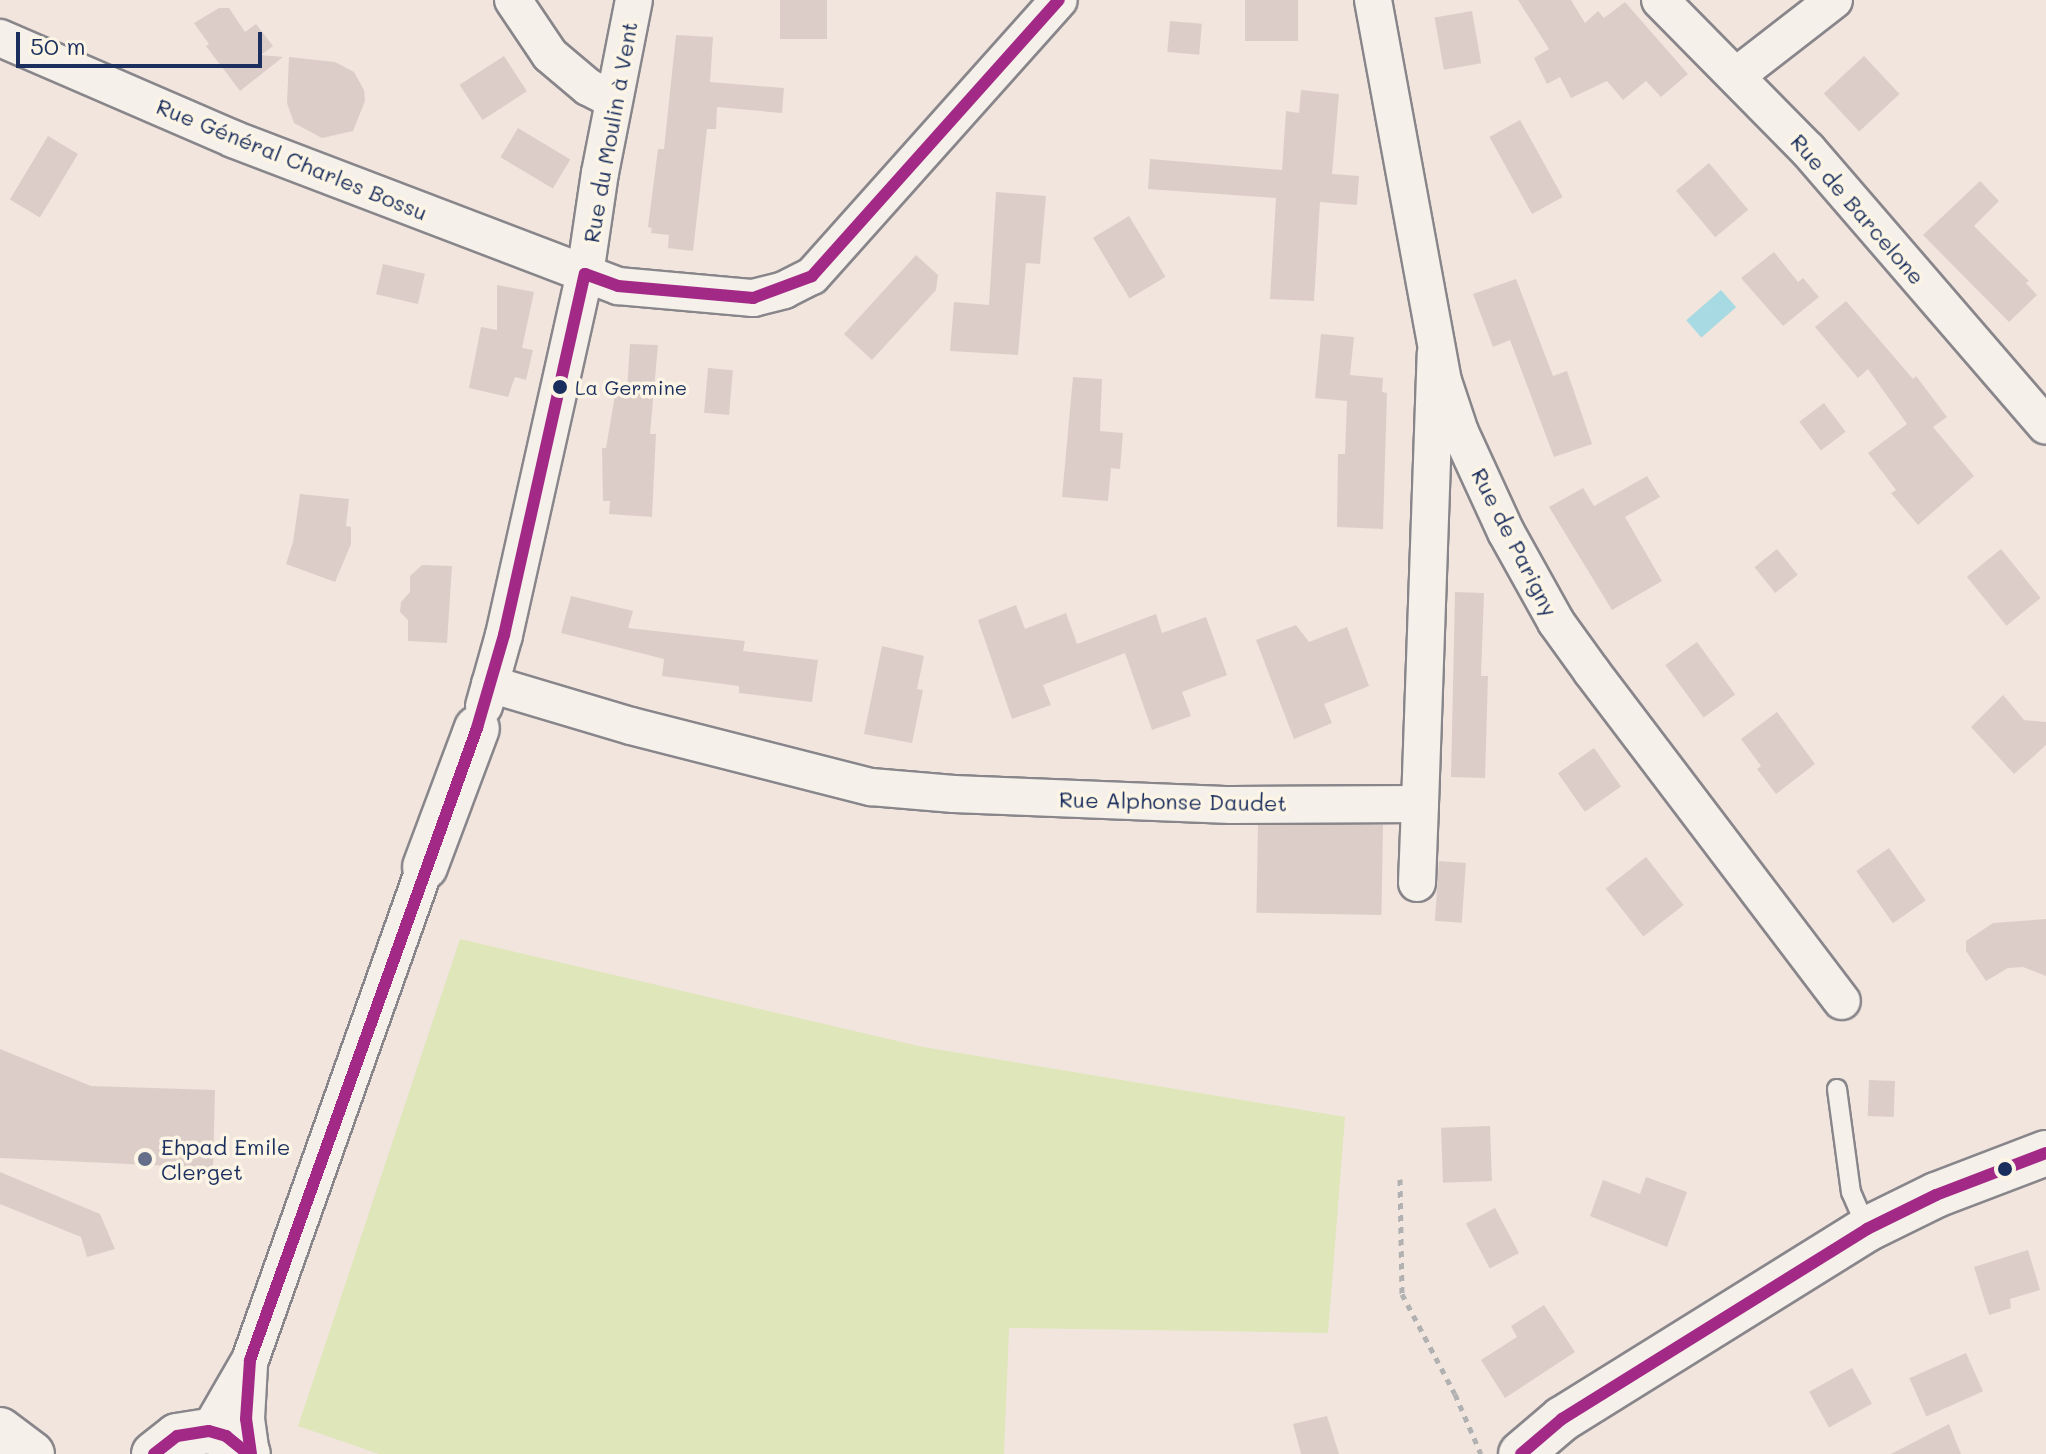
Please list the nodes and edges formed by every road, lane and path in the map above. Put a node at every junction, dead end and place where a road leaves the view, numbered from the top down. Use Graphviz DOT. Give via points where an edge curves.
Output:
graph roads {
  1 [pos="513,0"];
  2 [pos="634,0"];
  3 [pos="1059,0"];
  4 [pos="1373,0"];
  5 [pos="1660,0"];
  6 [pos="1834,0"];
  7 [pos="0,38"];
  8 [pos="1736,76"];
  9 [pos="613,100"];
  10 [pos="585,274"];
  11 [pos="1436,353"];
  12 [pos="2046,426"];
  13 [pos="490,684"];
  14 [pos="477,728"];
  15 [pos="1420,804"];
  16 [pos="425,867"];
  17 [pos="1417,883"];
  18 [pos="1842,1001"];
  19 [pos="1837,1089"];
  20 [pos="2046,1153"];
  21 [pos="1400,1179"];
  22 [pos="1867,1229"];
  23 [pos="250,1360"];
  24 [pos="0,1430"];
  25 [pos="209,1431"];
  26 [pos="32,1454"];
  27 [pos="154,1454"];
  28 [pos="249,1454"];
  29 [pos="1481,1454"];
  30 [pos="1521,1454"];
  1 -- 9 [label="street" via="550,55"];
  2 -- 9 [label="street, Rue du Moulin à Vent"];
  3 -- 10 [label="street, Rue Général Charles Bossu" via="812,276 753,298 618,286"];
  4 -- 11 [label="street, Rue de Parigny"];
  5 -- 8 [label="street, Rue de Barcelone"];
  6 -- 8 [label="street"];
  7 -- 10 [label="street, Rue Général Charles Bossu" via="233,139"];
  8 -- 12 [label="street, Rue de Barcelone" via="1808,150"];
  9 -- 10 [label="street, Rue du Moulin à Vent"];
  10 -- 13 [label="street, Rue du Moulin à Vent"];
  11 -- 15 [label="street"];
  11 -- 18 [label="street, Rue de Parigny" via="1469,453 1549,610"];
  13 -- 14 [label="street, Rue du Moulin à Vent"];
  13 -- 15 [label="street, Rue Alphonse Daudet" via="871,787 1231,805"];
  14 -- 16 [label="street"];
  15 -- 17 [label="street"];
  16 -- 23 [label="street"];
  19 -- 22 [label="lane" via="1851,1192"];
  20 -- 22 [label="street" via="1936,1195"];
  21 -- 29 [label="path" via="1402,1294"];
  22 -- 30 [label="street" via="1562,1419"];
  23 -- 25 [label="street"];
  23 -- 28 [label="street"];
  24 -- 26 [label="street"];
  25 -- 27 [label="street" via="177,1436"];
  25 -- 28 [label="street" via="226,1436"];
}
